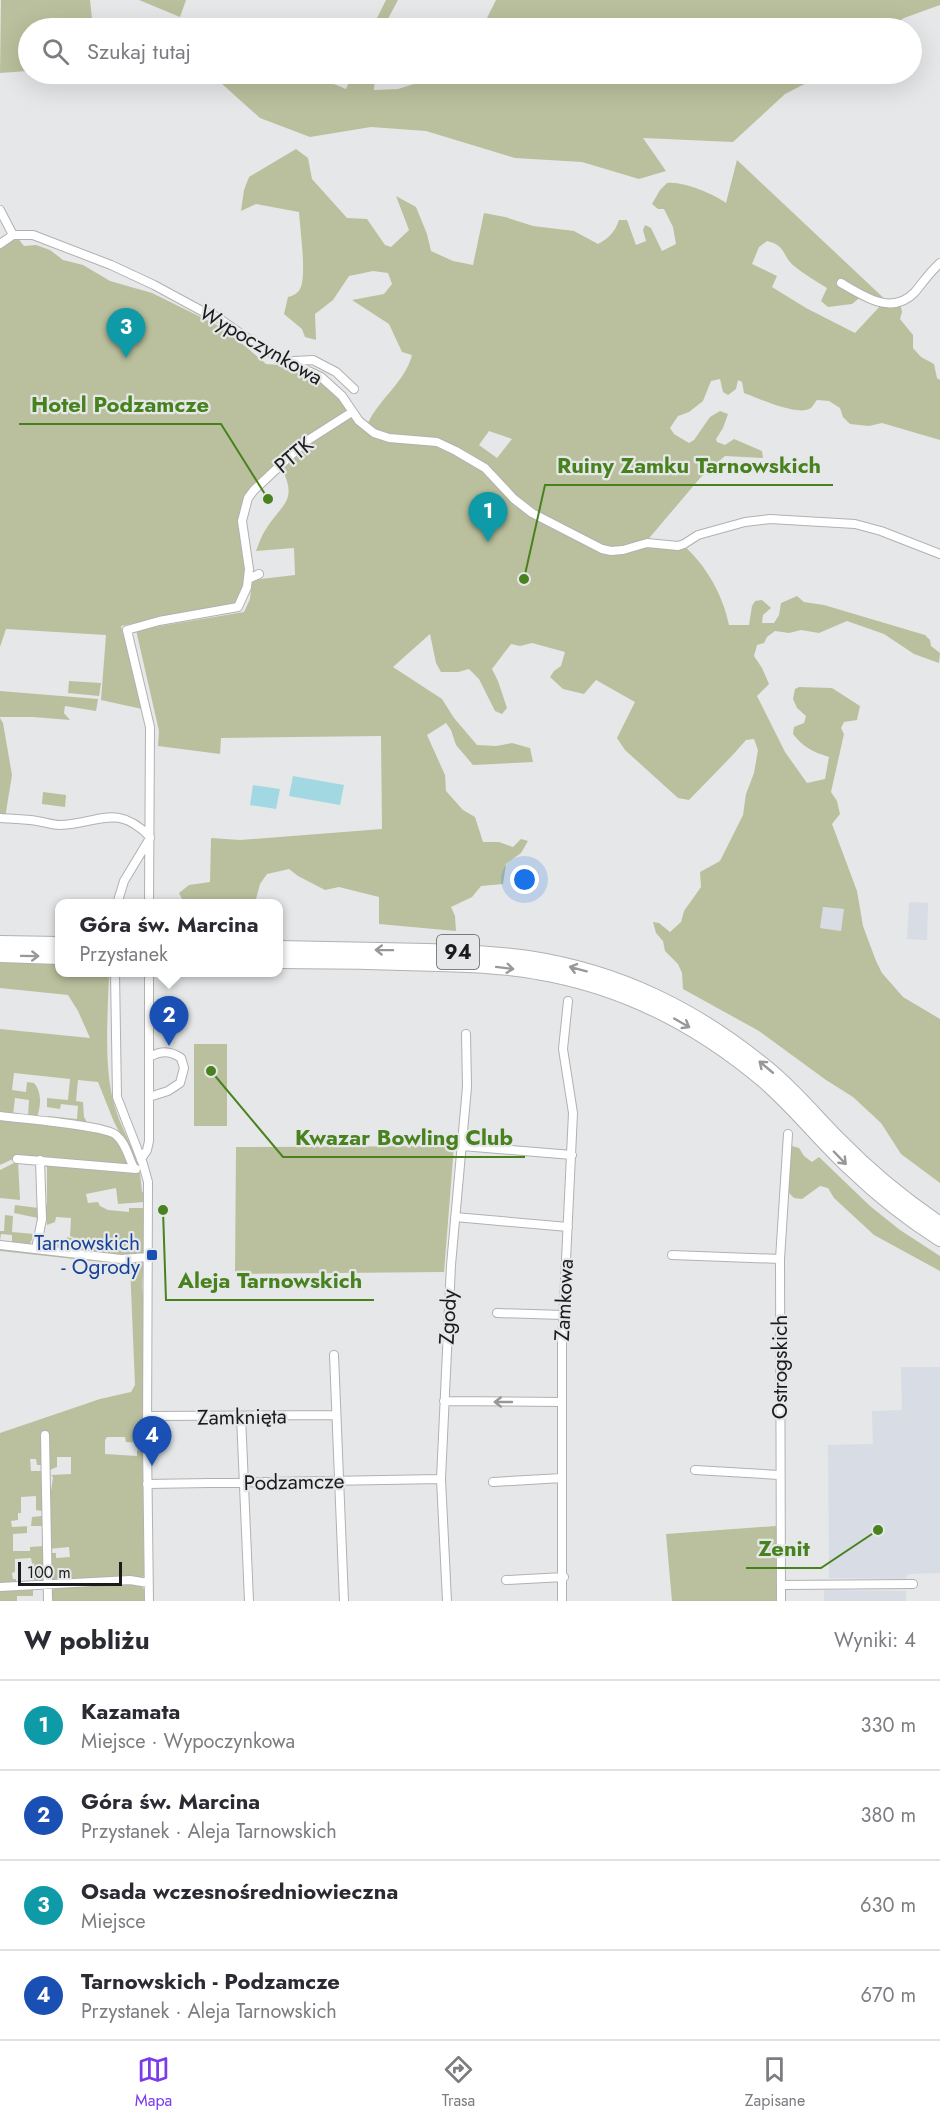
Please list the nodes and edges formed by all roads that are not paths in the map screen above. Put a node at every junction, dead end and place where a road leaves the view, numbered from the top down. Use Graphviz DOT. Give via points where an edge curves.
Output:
graph roads {
  1 [pos="0,210"];
  2 [pos="13,235"];
  3 [pos="0,244"];
  4 [pos="940,263"];
  5 [pos="842,283"];
  6 [pos="291,361"];
  7 [pos="354,389"];
  8 [pos="352,412"];
  9 [pos="940,554"];
  10 [pos="259,574"];
  11 [pos="248,579"];
  12 [pos="0,818"];
  13 [pos="150,837"];
  14 [pos="118,899"];
  15 [pos="150,899"];
  16 [pos="0,943"];
  17 [pos="55,944"];
  18 [pos="283,948"];
  19 [pos="0,955"];
  20 [pos="55,957"];
  21 [pos="283,961"];
  22 [pos="115,977"];
  23 [pos="149,978"];
  24 [pos="568,1001"];
  25 [pos="466,1034"];
  26 [pos="149,1057"];
  27 [pos="149,1097"];
  28 [pos="0,1116"];
  29 [pos="788,1134"];
  30 [pos="462,1146"];
  31 [pos="572,1155"];
  32 [pos="17,1159"];
  33 [pos="141,1159"];
  34 [pos="40,1160"];
  35 [pos="134,1168"];
  36 [pos="145,1172"];
  37 [pos="455,1217"];
  38 [pos="940,1224"];
  39 [pos="568,1227"];
  40 [pos="940,1239"];
  41 [pos="0,1245"];
  42 [pos="36,1249"];
  43 [pos="672,1255"];
  44 [pos="148,1257"];
  45 [pos="780,1259"];
  46 [pos="497,1312"];
  47 [pos="563,1315"];
  48 [pos="334,1355"];
  49 [pos="444,1401"];
  50 [pos="562,1402"];
  51 [pos="336,1415"];
  52 [pos="148,1416"];
  53 [pos="241,1416"];
  54 [pos="45,1435"];
  55 [pos="695,1470"];
  56 [pos="779,1474"];
  57 [pos="562,1478"];
  58 [pos="441,1479"];
  59 [pos="338,1481"];
  60 [pos="493,1482"];
  61 [pos="243,1483"];
  62 [pos="147,1484"];
  63 [pos="564,1577"];
  64 [pos="506,1580"];
  65 [pos="148,1583"];
  66 [pos="914,1584"];
  67 [pos="47,1585"];
  68 [pos="781,1585"];
  69 [pos="0,1587"];
  70 [pos="48,1601"];
  71 [pos="149,1601"];
  72 [pos="249,1601"];
  73 [pos="344,1601"];
  74 [pos="447,1601"];
  75 [pos="562,1601"];
  76 [pos="781,1601"];
  1 -- 2 [label="street"];
  2 -- 3 [label="street"];
  2 -- 6 [label="street, Wypoczynkowa" via="33,235 111,265 217,317 261,348"];
  4 -- 5 [label="street" via="914,292 893,305 863,296"];
  6 -- 7 [label="street" via="313,360 336,372"];
  6 -- 8 [label="street, Wypoczynkowa" via="321,377 342,396"];
  8 -- 9 [label="street, Wypoczynkowa" via="381,436 437,442 456,451 485,468 532,513 611,551 647,543 678,546 698,535 770,519 855,524"];
  8 -- 11 [label="street, PTTK" via="305,442 248,498 242,521"];
  10 -- 11 [label="street"];
  11 -- 13 [label="street, PTTK" via="238,607 127,630 150,728"];
  12 -- 13 [label="street" via="57,825 110,816 137,825"];
  13 -- 14 [label="street" via="124,881"];
  13 -- 15 [label="street"];
  16 -- 17 [label="main road"];
  38 -- 18 [label="main road, 94, one-way" via="864,1165 780,1078 748,1052 678,1006 634,987 568,966 491,953"];
  19 -- 20 [label="main road, one-way"];
  21 -- 40 [label="main road, 94, one-way" via="489,966 537,972 600,988 652,1008 710,1040 766,1083 850,1168"];
  22 -- 33 [label="street" via="117,1097"];
  23 -- 26 [label="street"];
  24 -- 31 [label="street, Zamkowa" via="563,1049 573,1113"];
  25 -- 30 [label="street, Zgody"];
  26 -- 27 [label="street"];
  26 -- 27 [label="street" via="170,1052 181,1058 184,1068 180,1083"];
  27 -- 33 [label="street" via="149,1141"];
  28 -- 35 [label="street" via="113,1133 122,1142"];
  29 -- 45 [label="street, Ostrogskich"];
  30 -- 31 [label="street"];
  30 -- 37 [label="street, Zgody"];
  31 -- 39 [label="street, Zamkowa"];
  32 -- 34 [label="street"];
  33 -- 36 [label="street"];
  34 -- 35 [label="street"];
  34 -- 42 [label="street" via="42,1220"];
  35 -- 36 [label="street"];
  36 -- 44 [label="street"];
  37 -- 39 [label="street"];
  37 -- 49 [label="street, Zgody"];
  39 -- 47 [label="street, Zamkowa"];
  41 -- 42 [label="street"];
  42 -- 44 [label="street" via="121,1259"];
  43 -- 45 [label="street"];
  44 -- 52 [label="street"];
  45 -- 56 [label="street, Ostrogskich"];
  46 -- 47 [label="street"];
  47 -- 50 [label="street, Zamkowa"];
  48 -- 51 [label="street"];
  50 -- 49 [label="street, one-way"];
  49 -- 58 [label="street, Zgody"];
  50 -- 57 [label="street, Zamkowa"];
  51 -- 53 [label="street, Zamknięta"];
  51 -- 59 [label="street"];
  52 -- 53 [label="street, Zamknięta"];
  52 -- 62 [label="street"];
  53 -- 61 [label="street"];
  54 -- 67 [label="street"];
  55 -- 56 [label="street"];
  56 -- 68 [label="street, Ostrogskich"];
  57 -- 60 [label="street"];
  57 -- 63 [label="street, Zamkowa"];
  58 -- 59 [label="street, Podzamcze"];
  58 -- 74 [label="street, Zgody"];
  59 -- 61 [label="street, Podzamcze"];
  59 -- 73 [label="street"];
  61 -- 62 [label="street, Podzamcze"];
  61 -- 72 [label="street"];
  62 -- 65 [label="street"];
  63 -- 64 [label="street"];
  63 -- 75 [label="street, Zamkowa"];
  65 -- 67 [label="street" via="130,1580"];
  65 -- 71 [label="street"];
  66 -- 68 [label="street"];
  67 -- 69 [label="street"];
  67 -- 70 [label="street"];
  68 -- 76 [label="street, Ostrogskich"];
}
